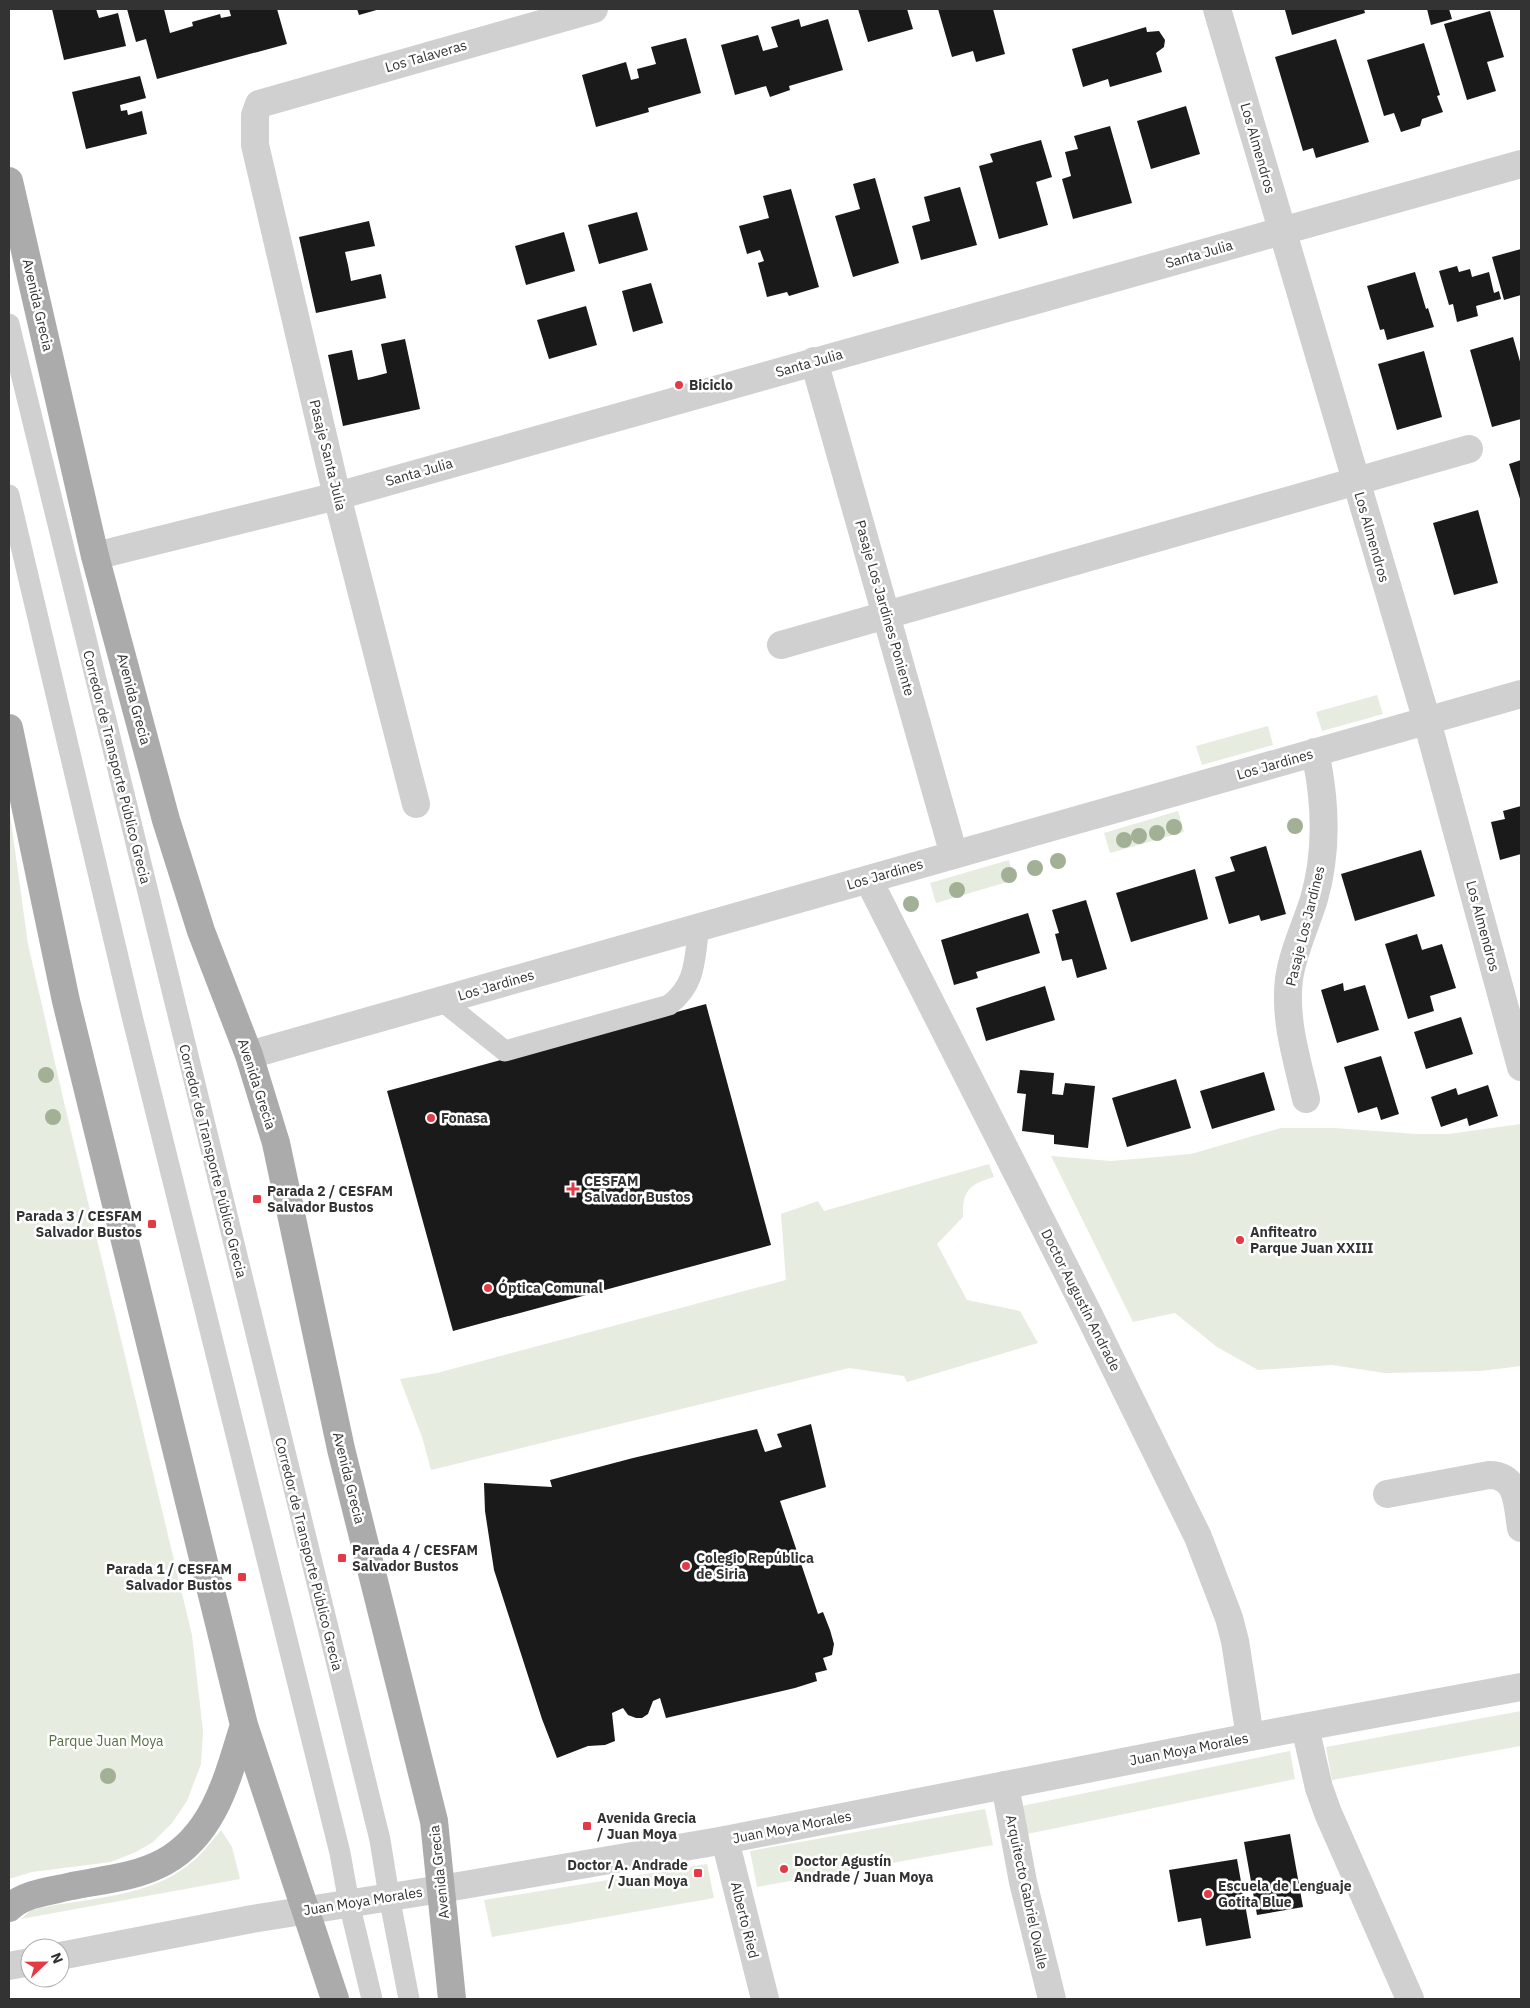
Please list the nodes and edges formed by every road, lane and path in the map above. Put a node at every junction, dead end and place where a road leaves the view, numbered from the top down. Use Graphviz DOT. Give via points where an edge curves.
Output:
graph roads {
  1 [pos="594,9"];
  2 [pos="1217,9"];
  3 [pos="259,104"];
  4 [pos="1521,164"];
  5 [pos="9,181"];
  6 [pos="1282,231"];
  7 [pos="9,324"];
  8 [pos="814,361"];
  9 [pos="1469,449"];
  10 [pos="1356,481"];
  11 [pos="9,495"];
  12 [pos="337,496"];
  13 [pos="96,556"];
  14 [pos="887,615"];
  15 [pos="781,645"];
  16 [pos="1521,694"];
  17 [pos="1427,721"];
  18 [pos="9,728"];
  19 [pos="1315,752"];
  20 [pos="416,804"];
  21 [pos="954,855"];
  22 [pos="868,879"];
  23 [pos="699,927"];
  24 [pos="441,1000"];
  25 [pos="249,1055"];
  26 [pos="1521,1067"];
  27 [pos="1306,1099"];
  28 [pos="1387,1494"];
  29 [pos="1521,1528"];
  30 [pos="1521,1687"];
  31 [pos="244,1725"];
  32 [pos="1306,1727"];
  33 [pos="1250,1737"];
  34 [pos="1005,1785"];
  35 [pos="726,1840"];
  36 [pos="441,1889"];
  37 [pos="389,1896"];
  38 [pos="349,1903"];
  39 [pos="9,1908"];
  40 [pos="306,1910"];
  41 [pos="70,1954"];
  42 [pos="335,1999"];
  43 [pos="372,1999"];
  44 [pos="409,1999"];
  45 [pos="452,1999"];
  46 [pos="765,1999"];
  47 [pos="1052,1999"];
  48 [pos="1410,1999"];
  1 -- 3 [label="street, Los Talaveras"];
  2 -- 6 [label="street, Los Almendros"];
  3 -- 12 [label="street, Pasaje Santa Julia" via="255,115 255,144"];
  4 -- 6 [label="street, Santa Julia"];
  5 -- 13 [label="main road, Avenida Grecia"];
  6 -- 8 [label="street, Santa Julia"];
  6 -- 10 [label="street, Los Almendros"];
  7 -- 37 [label="lane, Corredor de Transporte Público Grecia" via="380,1840"];
  8 -- 12 [label="street, Santa Julia"];
  8 -- 14 [label="street, Pasaje Los Jardines Poniente"];
  9 -- 10 [label="street"];
  10 -- 14 [label="street"];
  10 -- 17 [label="street, Los Almendros"];
  11 -- 38 [label="lane" via="130,1012 340,1853"];
  12 -- 13 [label="street, Santa Julia"];
  12 -- 20 [label="street, Pasaje Santa Julia"];
  13 -- 25 [label="main road, Avenida Grecia" via="183,878"];
  14 -- 15 [label="street"];
  14 -- 21 [label="street, Pasaje Los Jardines Poniente"];
  16 -- 17 [label="street, Los Jardines"];
  17 -- 19 [label="street, Los Jardines"];
  17 -- 26 [label="street, Los Almendros"];
  18 -- 31 [label="main road" via="66,1002"];
  19 -- 21 [label="street, Los Jardines"];
  19 -- 27 [label="street, Pasaje Los Jardines" via="1324,805 1322,865 1293,962 1288,994 1290,1031"];
  21 -- 22 [label="street, Los Jardines"];
  22 -- 23 [label="street, Los Jardines"];
  22 -- 33 [label="street, Doctor Augustín Andrade" via="1198,1537 1235,1641"];
  23 -- 24 [label="street, Los Jardines"];
  23 -- 24 [label="lane" via="687,988 669,1005 660,1008 505,1051"];
  24 -- 25 [label="street, Los Jardines"];
  25 -- 36 [label="main road, Avenida Grecia" via="278,1150 341,1449 434,1821"];
  28 -- 29 [label="street" via="1498,1475 1507,1478 1512,1485"];
  30 -- 32 [label="street, Juan Moya Morales"];
  31 -- 39 [label="main road" via="219,1800 201,1830 184,1848 164,1862 138,1872 32,1895"];
  31 -- 40 [label="main road"];
  32 -- 33 [label="street, Juan Moya Morales"];
  32 -- 48 [label="street" via="1319,1788 1328,1813"];
  33 -- 34 [label="street, Juan Moya Morales"];
  34 -- 35 [label="street, Juan Moya Morales"];
  34 -- 47 [label="street, Arquitecto Gabriel Ovalle" via="1025,1892"];
  35 -- 36 [label="street, Juan Moya Morales"];
  35 -- 46 [label="street, Alberto Ried"];
  36 -- 37 [label="street, Juan Moya Morales"];
  36 -- 45 [label="main road, Avenida Grecia"];
  37 -- 38 [label="street, Juan Moya Morales"];
  37 -- 44 [label="lane, Corredor de Transporte Público Grecia"];
  38 -- 40 [label="street, Juan Moya Morales"];
  38 -- 43 [label="lane"];
  40 -- 41 [label="street, Juan Moya Morales"];
  40 -- 42 [label="main road"];
}
